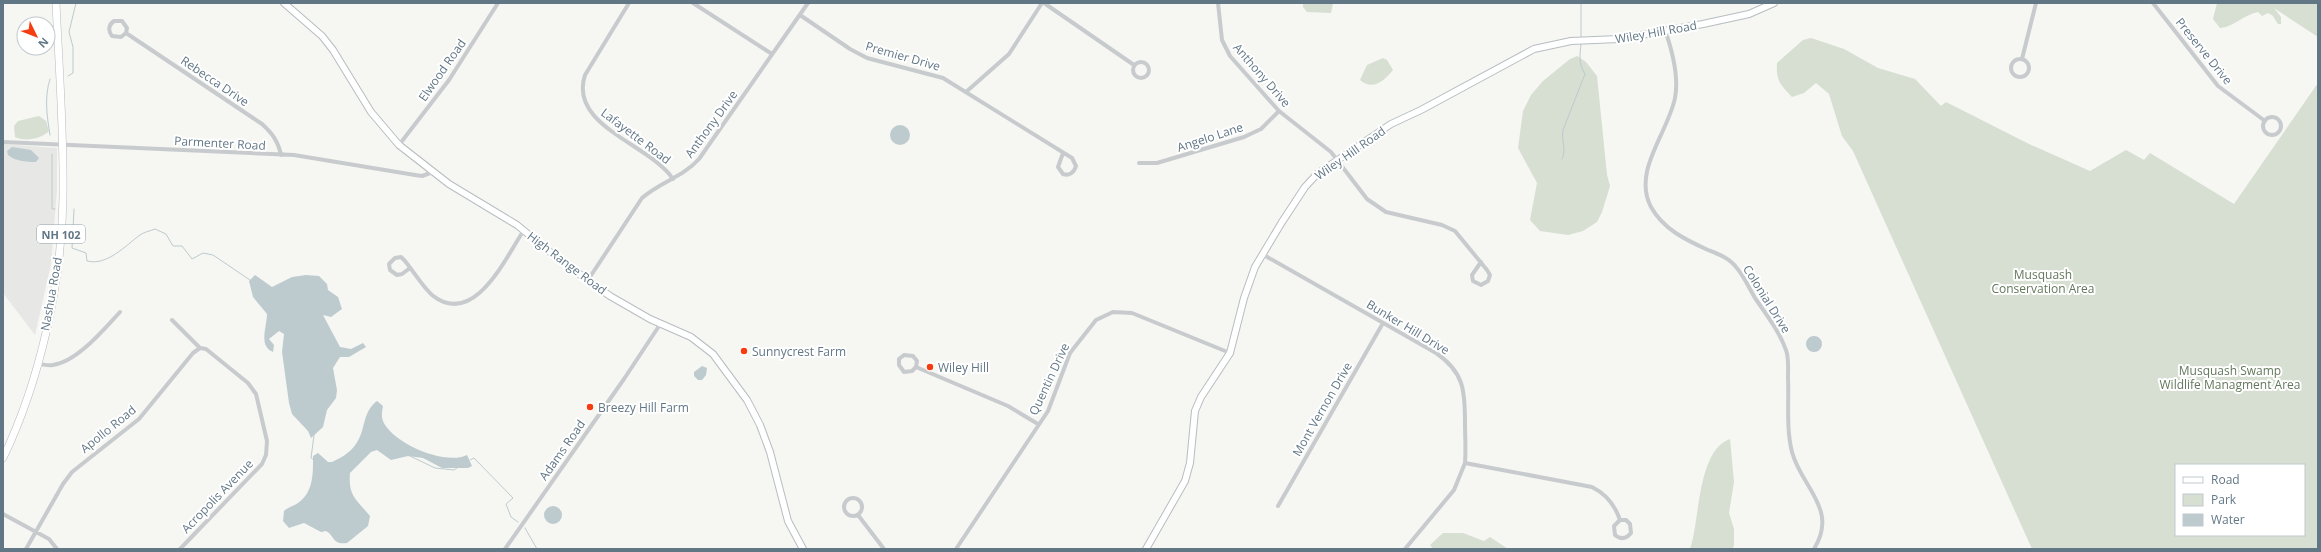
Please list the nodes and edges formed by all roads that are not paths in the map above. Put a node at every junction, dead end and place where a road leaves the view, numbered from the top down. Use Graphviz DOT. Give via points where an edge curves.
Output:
graph roads {
  1 [pos="56,3"];
  2 [pos="284,3"];
  3 [pos="498,3"];
  4 [pos="629,3"];
  5 [pos="693,3"];
  6 [pos="808,3"];
  7 [pos="1043,3"];
  8 [pos="1218,3"];
  9 [pos="1774,3"];
  10 [pos="2036,3"];
  11 [pos="2153,3"];
  12 [pos="800,15"];
  13 [pos="1664,30"];
  14 [pos="126,34"];
  15 [pos="772,54"];
  16 [pos="2022,59"];
  17 [pos="1134,65"];
  18 [pos="966,92"];
  19 [pos="1279,111"];
  20 [pos="2264,121"];
  21 [pos="3,142"];
  22 [pos="62,144"];
  23 [pos="399,146"];
  24 [pos="1063,153"];
  25 [pos="281,155"];
  26 [pos="1338,159"];
  27 [pos="1140,163"];
  28 [pos="433,172"];
  29 [pos="673,179"];
  30 [pos="524,230"];
  31 [pos="1262,254"];
  32 [pos="1481,262"];
  33 [pos="410,268"];
  34 [pos="588,280"];
  35 [pos="120,312"];
  36 [pos="172,320"];
  37 [pos="661,323"];
  38 [pos="1383,323"];
  39 [pos="200,348"];
  40 [pos="1230,353"];
  41 [pos="37,364"];
  42 [pos="916,367"];
  43 [pos="1038,424"];
  44 [pos="3,458"];
  45 [pos="1465,463"];
  46 [pos="1278,506"];
  47 [pos="3,514"];
  48 [pos="858,515"];
  49 [pos="1620,520"];
  50 [pos="36,531"];
  51 [pos="26,549"];
  52 [pos="57,549"];
  53 [pos="180,549"];
  54 [pos="505,549"];
  55 [pos="803,549"];
  56 [pos="884,549"];
  57 [pos="956,549"];
  58 [pos="1146,549"];
  59 [pos="1405,549"];
  60 [pos="1814,549"];
  1 -- 22 [label="main road, Nashua Road / NH 102"];
  2 -- 23 [label="street, High Range Road" via="320,34 333,50 374,116"];
  3 -- 23 [label="street, Elwood Road" via="449,80"];
  4 -- 29 [label="street, Lafayette Road" via="585,75 582,86 583,99 593,116 657,161"];
  5 -- 15 [label="street"];
  6 -- 12 [label="street, Anthony Drive"];
  7 -- 17 [label="street"];
  7 -- 18 [label="street" via="1009,54"];
  8 -- 19 [label="street, Anthony Drive" via="1220,30 1225,48"];
  9 -- 13 [label="street, Wiley Hill Road" via="1749,14"];
  10 -- 16 [label="street"];
  11 -- 20 [label="street, Preserve Drive" via="2213,81 2230,97"];
  12 -- 15 [label="street, Anthony Drive"];
  12 -- 18 [label="street, Premier Drive" via="858,54 935,74"];
  13 -- 26 [label="street, Wiley Hill Road" via="1619,39 1548,44 1534,49 1391,124"];
  13 -- 60 [label="street, Colonial Drive" via="1674,73 1675,94 1672,109 1647,171 1647,195 1657,216 1666,227 1725,258 1736,267 1782,340 1788,358 1791,449 1817,500 1822,517 1820,536"];
  14 -- 14 [label="street, Rebecca Drive" via="127,28 122,20 114,20 109,31 112,36 118,38"];
  14 -- 25 [label="street, Rebecca Drive" via="262,124 272,133"];
  15 -- 29 [label="street, Anthony Drive" via="699,159 688,171"];
  16 -- 16 [label="street" via="2016,60 2012,65 2011,71 2018,77 2023,77 2029,71 2027,62"];
  17 -- 17 [label="street" via="1132,70 1136,76 1144,77 1148,74 1149,68 1146,63 1138,62"];
  18 -- 24 [label="street, Premier Drive"];
  19 -- 26 [label="street, Anthony Drive"];
  19 -- 27 [label="street, Angelo Lane" via="1261,129 1244,137 1157,163"];
  20 -- 20 [label="street, Preserve Drive" via="2266,133 2274,135 2280,131 2281,126 2277,119 2272,117"];
  21 -- 22 [label="street, Parmenter Road"];
  22 -- 25 [label="street, Parmenter Road"];
  22 -- 41 [label="main road, Nashua Road / NH 102" via="63,197 59,248 51,305"];
  23 -- 28 [label="street, High Range Road"];
  24 -- 24 [label="street, Premier Drive" via="1075,163 1075,169 1068,174 1063,174 1058,167"];
  25 -- 28 [label="street, Parmenter Road" via="419,176"];
  26 -- 31 [label="street, Wiley Hill Road" via="1317,174 1305,187"];
  26 -- 32 [label="street, Anthony Drive" via="1374,205 1386,212 1451,229 1459,234"];
  28 -- 30 [label="street, High Range Road"];
  29 -- 34 [label="street, Anthony Drive" via="642,198"];
  30 -- 33 [label="street" via="485,289 471,300 453,303 436,297"];
  30 -- 34 [label="street, High Range Road"];
  31 -- 38 [label="street, Bunker Hill Drive"];
  31 -- 40 [label="street, Wiley Hill Road" via="1248,285"];
  32 -- 32 [label="street, Anthony Drive" via="1490,275 1488,281 1481,285 1473,281 1472,275"];
  33 -- 33 [label="street" via="401,257 395,258 389,264 391,271 397,275"];
  34 -- 37 [label="street, High Range Road" via="634,311"];
  35 -- 41 [label="street" via="86,347 67,359 53,365"];
  36 -- 39 [label="street"];
  37 -- 54 [label="street, Adams Road"];
  37 -- 55 [label="street, High Range Road" via="691,337 707,348 747,400 770,452 788,520"];
  38 -- 45 [label="street, Bunker Hill Drive" via="1436,353 1456,372 1465,394"];
  38 -- 46 [label="street, Mont Vernon Drive"];
  39 -- 50 [label="street, Apollo Road" via="135,422 72,472"];
  39 -- 53 [label="street, Acropolis Avenue" via="204,348 221,361 254,390 267,441 266,455 262,464"];
  40 -- 43 [label="street, Quentin Drive" via="1132,313 1108,313 1092,323 1073,349 1052,402"];
  40 -- 58 [label="street, Wiley Hill Road" via="1197,404 1192,420 1187,477"];
  41 -- 44 [label="main road, Nashua Road / NH 102" via="24,406"];
  42 -- 42 [label="street" via="917,361 910,354 899,359 898,365 904,372 910,372"];
  42 -- 43 [label="street" via="1008,406"];
  43 -- 57 [label="street, Quentin Drive"];
  45 -- 49 [label="street" via="1592,487 1611,502"];
  45 -- 59 [label="street" via="1454,490"];
  47 -- 50 [label="street"];
  48 -- 48 [label="street" via="852,517 845,513 844,505 847,500 854,498 859,501 862,508"];
  48 -- 56 [label="street"];
  49 -- 49 [label="street" via="1615,524 1614,532 1620,538 1626,538 1632,527 1626,520"];
  50 -- 51 [label="street, Apollo Road"];
  50 -- 52 [label="street" via="52,542"];
}
